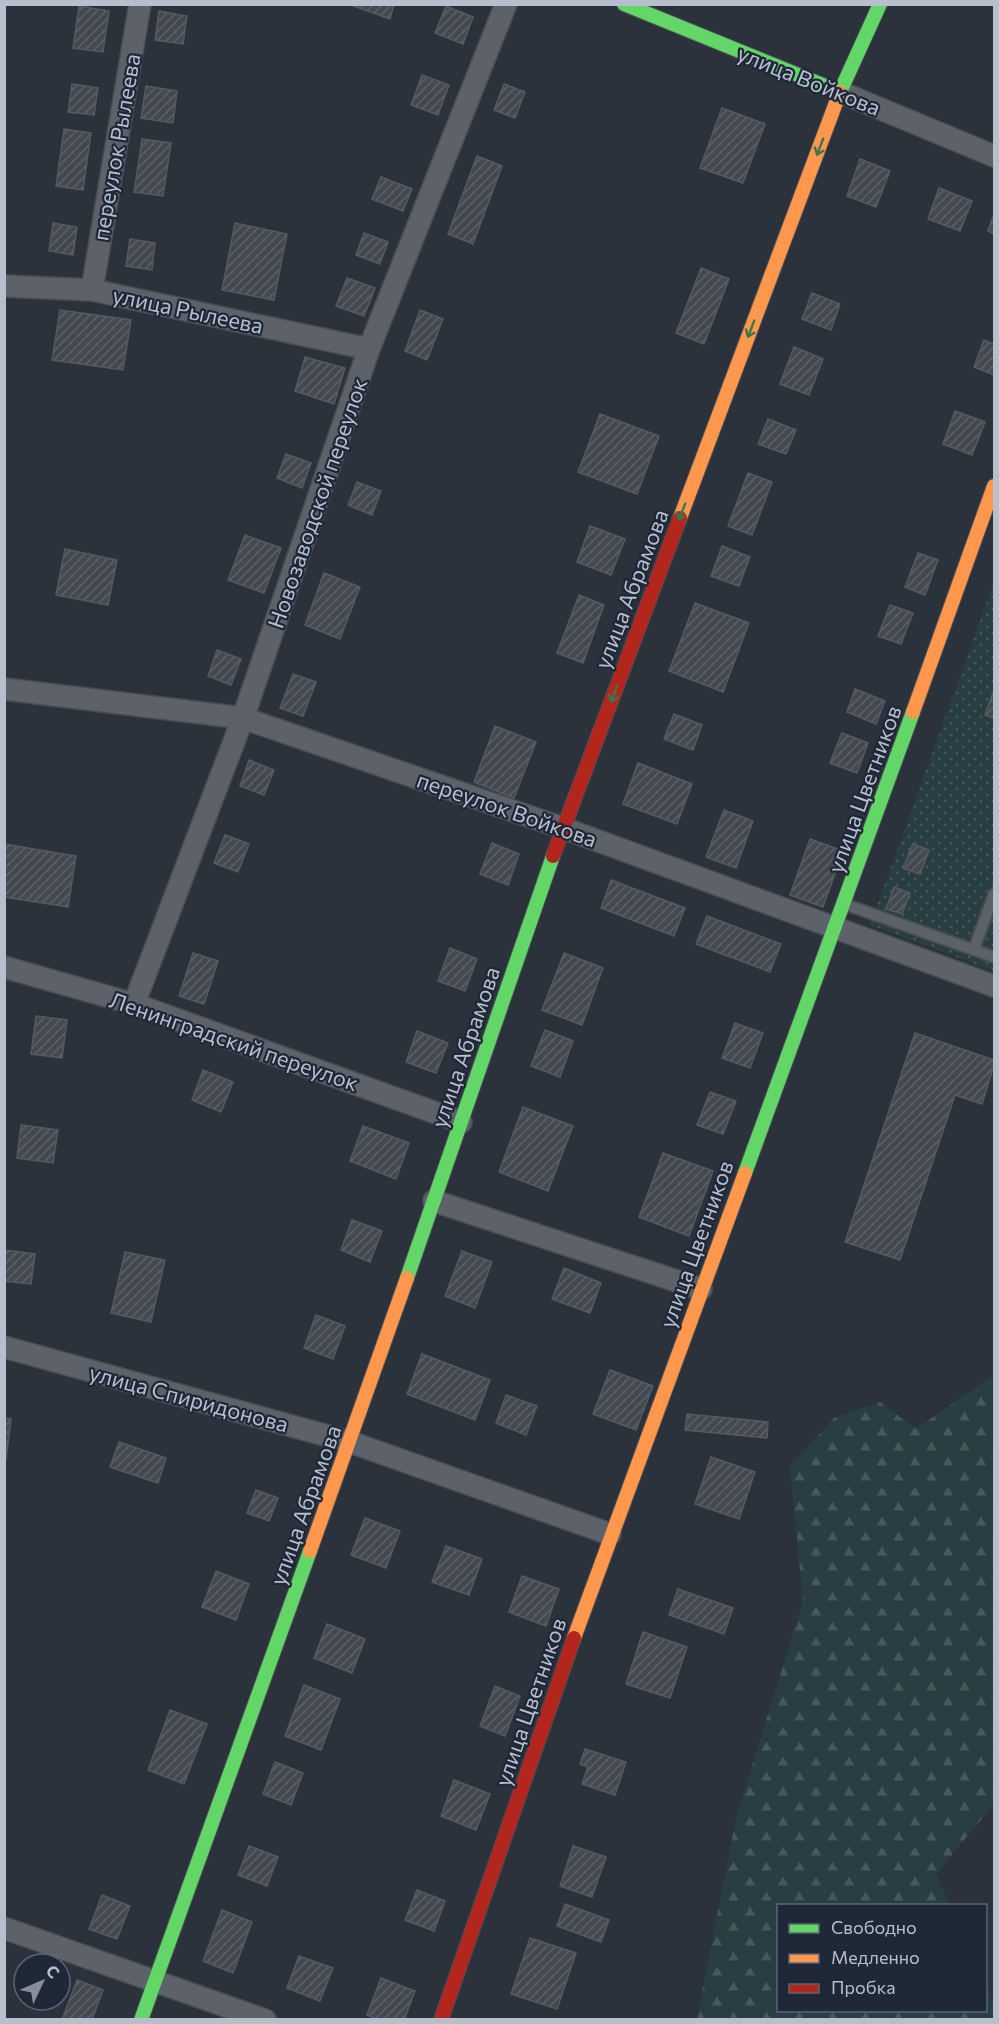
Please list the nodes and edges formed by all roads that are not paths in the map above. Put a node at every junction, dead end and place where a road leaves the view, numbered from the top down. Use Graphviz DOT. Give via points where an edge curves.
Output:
graph roads {
  1 [pos="140,4"];
  2 [pos="506,4"];
  3 [pos="624,4"];
  4 [pos="880,4"];
  5 [pos="840,92"];
  6 [pos="994,156"];
  7 [pos="4,286"];
  8 [pos="92,290"];
  9 [pos="369,349"];
  10 [pos="994,486"];
  11 [pos="4,689"];
  12 [pos="243,718"];
  13 [pos="563,828"];
  14 [pos="994,894"];
  15 [pos="845,904"];
  16 [pos="836,928"];
  17 [pos="974,949"];
  18 [pos="994,957"];
  19 [pos="5,967"];
  20 [pos="4,974"];
  21 [pos="994,986"];
  22 [pos="134,1004"];
  23 [pos="461,1122"];
  24 [pos="434,1201"];
  25 [pos="701,1289"];
  26 [pos="4,1347"];
  27 [pos="350,1442"];
  28 [pos="610,1534"];
  29 [pos="4,1928"];
  30 [pos="154,1980"];
  31 [pos="141,2019"];
  32 [pos="265,2019"];
  33 [pos="441,2019"];
  1 -- 8 [label="street, переулок Рылеева"];
  2 -- 9 [label="street, Новозаводской переулок"];
  3 -- 5 [label="street, улица Войкова"];
  4 -- 5 [label="street, улица Абрамова"];
  5 -- 6 [label="street, улица Войкова"];
  5 -- 13 [label="street, улица Абрамова, one-way"];
  7 -- 8 [label="street, улица Рылеева"];
  8 -- 9 [label="street, улица Рылеева"];
  9 -- 12 [label="street, Новозаводской переулок"];
  10 -- 15 [label="street, улица Цветников"];
  11 -- 12 [label="street, переулок Войкова"];
  12 -- 13 [label="street, переулок Войкова"];
  12 -- 22 [label="street, Новозаводской переулок"];
  13 -- 16 [label="street, переулок Войкова"];
  13 -- 23 [label="street, улица Абрамова"];
  14 -- 17 [label="lane"];
  15 -- 16 [label="street, улица Цветников"];
  15 -- 17 [label="lane"];
  16 -- 21 [label="street, переулок Войкова"];
  16 -- 25 [label="street, улица Цветников"];
  17 -- 18 [label="lane"];
  19 -- 20 [label="street"];
  19 -- 22 [label="street, Ленинградский переулок"];
  22 -- 23 [label="street, Ленинградский переулок"];
  23 -- 24 [label="street, улица Абрамова"];
  24 -- 25 [label="street"];
  24 -- 27 [label="street, улица Абрамова"];
  25 -- 28 [label="street, улица Цветников"];
  26 -- 27 [label="street, улица Спиридонова"];
  27 -- 28 [label="street, улица Спиридонова"];
  27 -- 30 [label="street, улица Абрамова"];
  28 -- 33 [label="street, улица Цветников"];
  29 -- 30 [label="street"];
  30 -- 31 [label="street, улица Абрамова"];
  30 -- 32 [label="street"];
}
